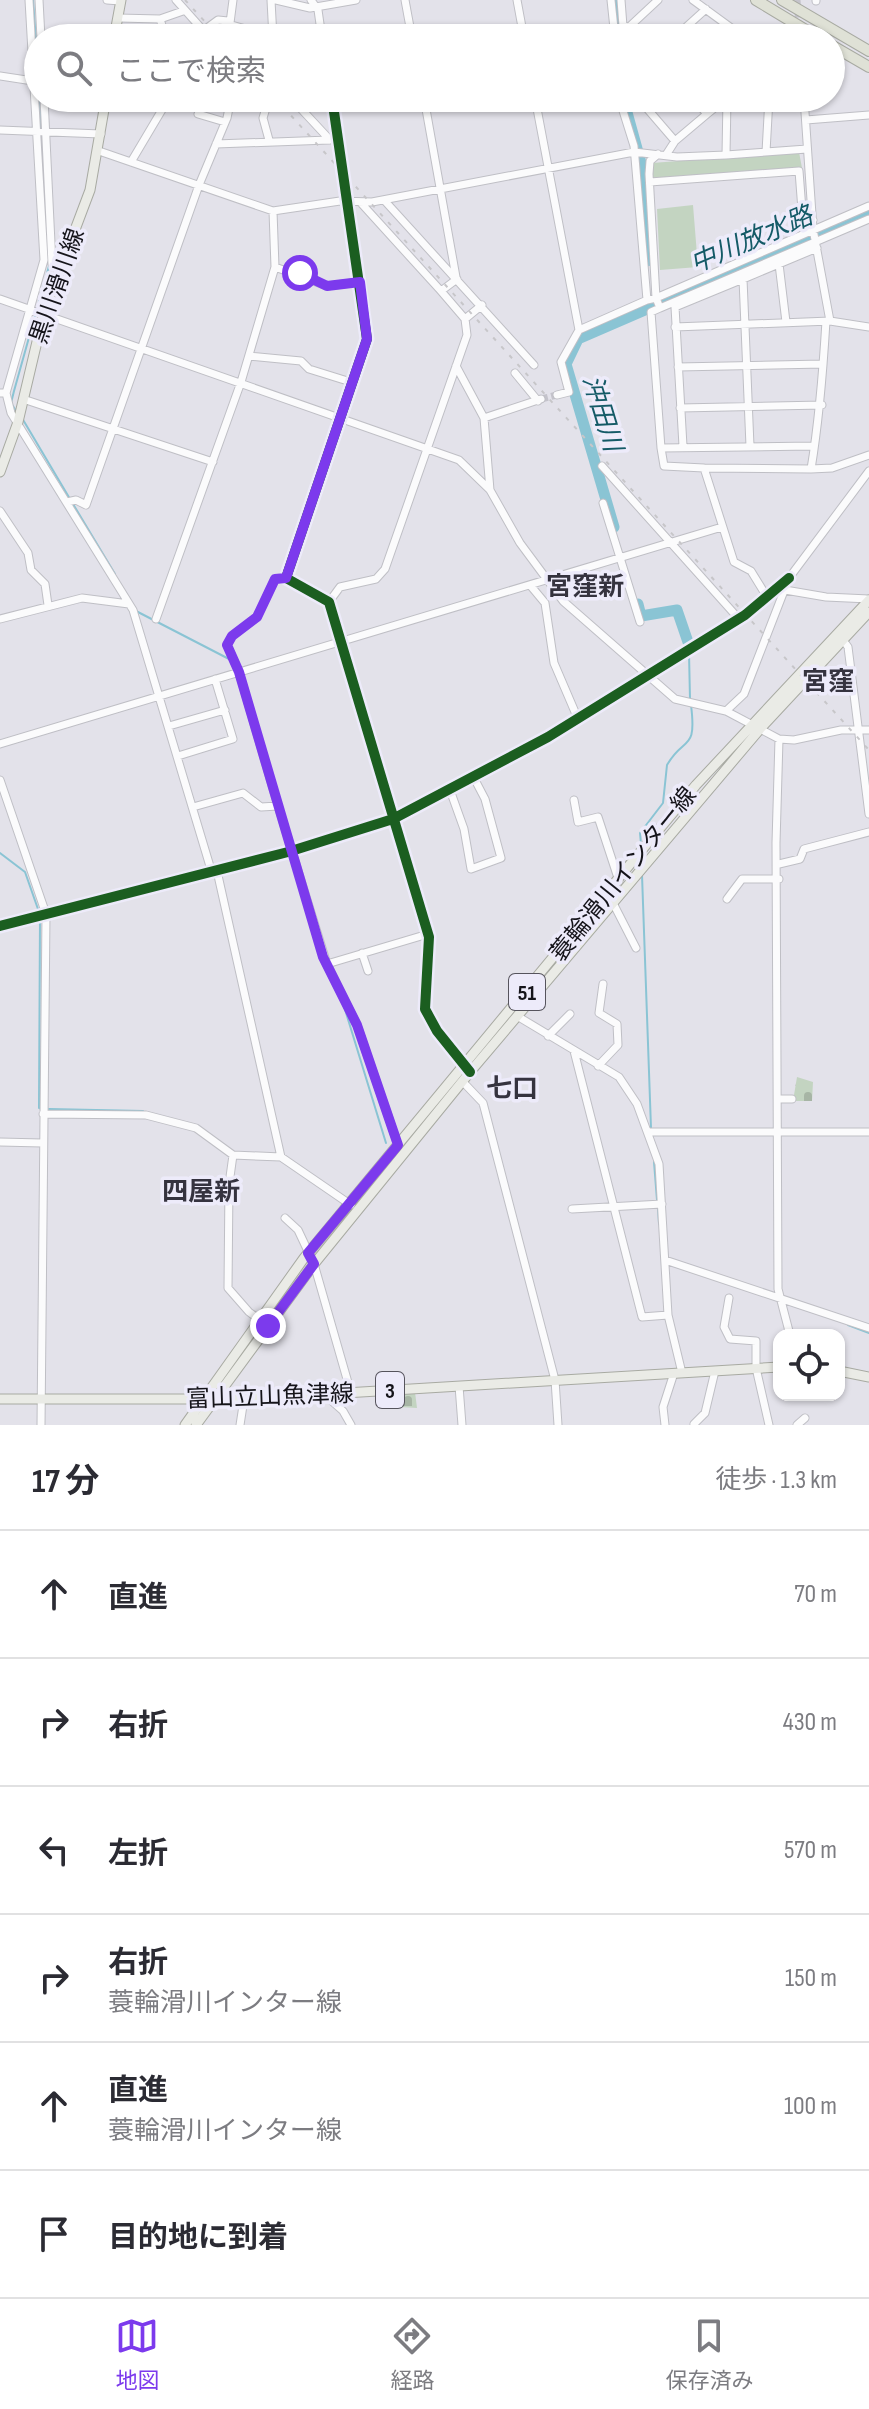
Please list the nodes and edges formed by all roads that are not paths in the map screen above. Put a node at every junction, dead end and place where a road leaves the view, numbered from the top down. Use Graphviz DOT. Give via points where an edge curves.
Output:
graph roads {
  1 [pos="29,0"];
  2 [pos="39,0"];
  3 [pos="107,0"];
  4 [pos="176,0"];
  5 [pos="233,0"];
  6 [pos="273,0"];
  7 [pos="356,0"];
  8 [pos="405,0"];
  9 [pos="517,0"];
  10 [pos="611,0"];
  11 [pos="621,0"];
  12 [pos="658,0"];
  13 [pos="693,0"];
  14 [pos="756,0"];
  15 [pos="782,0"];
  16 [pos="120,1"];
  17 [pos="313,4"];
  18 [pos="706,9"];
  19 [pos="183,11"];
  20 [pos="118,18"];
  21 [pos="160,19"];
  22 [pos="30,24"];
  23 [pos="40,24"];
  24 [pos="117,24"];
  25 [pos="162,24"];
  26 [pos="196,24"];
  27 [pos="229,24"];
  28 [pos="273,24"];
  29 [pos="318,24"];
  30 [pos="409,24"];
  31 [pos="521,24"];
  32 [pos="614,24"];
  33 [pos="626,24"];
  34 [pos="628,24"];
  35 [pos="689,24"];
  36 [pos="724,24"];
  37 [pos="796,24"];
  38 [pos="823,24"];
  39 [pos="845,37"];
  40 [pos="869,51"];
  41 [pos="845,53"];
  42 [pos="869,67"];
  43 [pos="0,76"];
  44 [pos="24,80"];
  45 [pos="34,112"];
  46 [pos="45,112"];
  47 [pos="104,112"];
  48 [pos="161,112"];
  49 [pos="228,112"];
  50 [pos="265,112"];
  51 [pos="304,112"];
  52 [pos="334,112"];
  53 [pos="427,112"];
  54 [pos="538,112"];
  55 [pos="623,112"];
  56 [pos="650,112"];
  57 [pos="710,112"];
  58 [pos="727,112"];
  59 [pos="768,112"];
  60 [pos="805,112"];
  61 [pos="198,114"];
  62 [pos="707,114"];
  63 [pos="869,115"];
  64 [pos="806,120"];
  65 [pos="225,122"];
  66 [pos="0,130"];
  67 [pos="35,132"];
  68 [pos="46,132"];
  69 [pos="101,134"];
  70 [pos="339,139"];
  71 [pos="269,140"];
  72 [pos="329,140"];
  73 [pos="675,141"];
  74 [pos="216,144"];
  75 [pos="807,149"];
  76 [pos="99,151"];
  77 [pos="634,152"];
  78 [pos="766,152"];
  79 [pos="662,155"];
  80 [pos="726,155"];
  81 [pos="131,162"];
  82 [pos="549,169"];
  83 [pos="809,169"];
  84 [pos="799,171"];
  85 [pos="650,182"];
  86 [pos="199,185"];
  87 [pos="442,190"];
  88 [pos="384,200"];
  89 [pos="350,202"];
  90 [pos="361,203"];
  91 [pos="869,206"];
  92 [pos="273,211"];
  93 [pos="869,219"];
  94 [pos="813,220"];
  95 [pos="815,238"];
  96 [pos="52,264"];
  97 [pos="779,264"];
  98 [pos="275,267"];
  99 [pos="645,274"];
  100 [pos="655,274"];
  101 [pos="457,279"];
  102 [pos="743,279"];
  103 [pos="360,282"];
  104 [pos="441,291"];
  105 [pos="656,298"];
  106 [pos="0,299"];
  107 [pos="647,300"];
  108 [pos="482,305"];
  109 [pos="30,308"];
  110 [pos="660,308"];
  111 [pos="44,312"];
  112 [pos="465,319"];
  113 [pos="828,321"];
  114 [pos="786,322"];
  115 [pos="746,323"];
  116 [pos="675,327"];
  117 [pos="869,327"];
  118 [pos="579,330"];
  119 [pos="142,347"];
  120 [pos="249,356"];
  121 [pos="823,364"];
  122 [pos="534,365"];
  123 [pos="747,365"];
  124 [pos="456,366"];
  125 [pos="678,367"];
  126 [pos="515,373"];
  127 [pos="241,382"];
  128 [pos="354,383"];
  129 [pos="3,393"];
  130 [pos="557,395"];
  131 [pos="23,399"];
  132 [pos="822,405"];
  133 [pos="748,406"];
  134 [pos="680,408"];
  135 [pos="342,417"];
  136 [pos="484,418"];
  137 [pos="18,422"];
  138 [pos="113,430"];
  139 [pos="429,446"];
  140 [pos="683,446"];
  141 [pos="750,446"];
  142 [pos="812,446"];
  143 [pos="661,448"];
  144 [pos="869,455"];
  145 [pos="213,462"];
  146 [pos="602,466"];
  147 [pos="704,468"];
  148 [pos="811,469"];
  149 [pos="869,471"];
  150 [pos="0,472"];
  151 [pos="490,490"];
  152 [pos="67,502"];
  153 [pos="603,503"];
  154 [pos="0,511"];
  155 [pos="722,527"];
  156 [pos="670,543"];
  157 [pos="619,558"];
  158 [pos="286,578"];
  159 [pos="789,578"];
  160 [pos="544,580"];
  161 [pos="530,585"];
  162 [pos="785,590"];
  163 [pos="767,597"];
  164 [pos="869,600"];
  165 [pos="329,602"];
  166 [pos="129,604"];
  167 [pos="48,605"];
  168 [pos="869,612"];
  169 [pos="0,619"];
  170 [pos="156,619"];
  171 [pos="739,619"];
  172 [pos="640,622"];
  173 [pos="843,640"];
  174 [pos="341,642"];
  175 [pos="239,672"];
  176 [pos="647,676"];
  177 [pos="215,679"];
  178 [pos="160,696"];
  179 [pos="225,710"];
  180 [pos="726,711"];
  181 [pos="578,719"];
  182 [pos="169,726"];
  183 [pos="756,727"];
  184 [pos="859,730"];
  185 [pos="869,730"];
  186 [pos="779,739"];
  187 [pos="0,744"];
  188 [pos="178,756"];
  189 [pos="474,778"];
  190 [pos="0,780"];
  191 [pos="450,790"];
  192 [pos="574,800"];
  193 [pos="278,806"];
  194 [pos="193,807"];
  195 [pos="869,814"];
  196 [pos="393,819"];
  197 [pos="869,832"];
  198 [pos="293,851"];
  199 [pos="779,864"];
  200 [pos="215,872"];
  201 [pos="618,879"];
  202 [pos="779,879"];
  203 [pos="625,889"];
  204 [pos="727,899"];
  205 [pos="613,903"];
  206 [pos="46,914"];
  207 [pos="0,926"];
  208 [pos="428,934"];
  209 [pos="636,948"];
  210 [pos="362,953"];
  211 [pos="327,964"];
  212 [pos="368,971"];
  213 [pos="603,984"];
  214 [pos="570,1014"];
  215 [pos="517,1016"];
  216 [pos="548,1036"];
  217 [pos="574,1051"];
  218 [pos="598,1066"];
  219 [pos="467,1070"];
  220 [pos="463,1082"];
  221 [pos="779,1099"];
  222 [pos="792,1099"];
  223 [pos="43,1114"];
  224 [pos="778,1130"];
  225 [pos="650,1132"];
  226 [pos="869,1132"];
  227 [pos="0,1142"];
  228 [pos="42,1143"];
  229 [pos="398,1145"];
  230 [pos="233,1155"];
  231 [pos="281,1157"];
  232 [pos="349,1204"];
  233 [pos="662,1204"];
  234 [pos="612,1206"];
  235 [pos="572,1209"];
  236 [pos="357,1213"];
  237 [pos="285,1218"];
  238 [pos="308,1253"];
  239 [pos="665,1260"];
  240 [pos="314,1264"];
  241 [pos="780,1297"];
  242 [pos="729,1298"];
  243 [pos="668,1315"];
  244 [pos="265,1323"];
  245 [pos="869,1328"];
  246 [pos="788,1329"];
  247 [pos="773,1367"];
  248 [pos="756,1368"];
  249 [pos="715,1371"];
  250 [pos="845,1372"];
  251 [pos="678,1373"];
  252 [pos="869,1377"];
  253 [pos="555,1380"];
  254 [pos="459,1386"];
  255 [pos="351,1393"];
  256 [pos="325,1395"];
  257 [pos="0,1399"];
  258 [pos="42,1399"];
  259 [pos="209,1399"];
  260 [pos="244,1399"];
  261 [pos="805,1418"];
  262 [pos="694,1424"];
  263 [pos="41,1425"];
  264 [pos="185,1425"];
  265 [pos="196,1425"];
  266 [pos="240,1425"];
  267 [pos="351,1425"];
  268 [pos="462,1425"];
  269 [pos="558,1425"];
  270 [pos="665,1425"];
  271 [pos="769,1425"];
  272 [pos="797,1425"];
  1 -- 22 [label="street"];
  2 -- 23 [label="street"];
  3 -- 16 [label="street"];
  4 -- 19 [label="street"];
  5 -- 27 [label="street"];
  6 -- 17 [label="street"];
  6 -- 28 [label="street"];
  7 -- 17 [label="street"];
  8 -- 30 [label="street"];
  9 -- 31 [label="street"];
  10 -- 32 [label="street"];
  11 -- 33 [label="street"];
  12 -- 34 [label="street"];
  13 -- 18 [label="street"];
  14 -- 37 [label="highway"];
  15 -- 38 [label="highway"];
  16 -- 20 [label="main road"];
  17 -- 29 [label="street"];
  18 -- 35 [label="street"];
  18 -- 36 [label="street"];
  19 -- 21 [label="street"];
  19 -- 26 [label="street"];
  20 -- 21 [label="street"];
  20 -- 24 [label="main road"];
  21 -- 25 [label="street"];
  39 -- 40 [label="highway"];
  41 -- 42 [label="highway"];
  43 -- 44 [label="street"];
  45 -- 67 [label="street"];
  46 -- 68 [label="street"];
  47 -- 69 [label="main road, 黒川滑川線"];
  48 -- 81 [label="street"];
  49 -- 65 [label="street"];
  50 -- 71 [label="street"];
  51 -- 72 [label="street"];
  52 -- 70 [label="street"];
  53 -- 87 [label="street"];
  54 -- 82 [label="street"];
  55 -- 77 [label="street"];
  56 -- 73 [label="street"];
  57 -- 62 [label="street"];
  58 -- 80 [label="street"];
  59 -- 78 [label="street"];
  60 -- 64 [label="street"];
  61 -- 65 [label="street"];
  62 -- 73 [label="street"];
  63 -- 64 [label="street"];
  64 -- 75 [label="street"];
  65 -- 74 [label="street"];
  66 -- 67 [label="street"];
  67 -- 68 [label="street"];
  67 -- 109 [label="street" via="44,260"];
  68 -- 69 [label="street"];
  68 -- 96 [label="street"];
  69 -- 76 [label="main road, 黒川滑川線"];
  70 -- 72 [label="street"];
  70 -- 89 [label="street"];
  71 -- 72 [label="street"];
  71 -- 74 [label="street"];
  73 -- 79 [label="street"];
  74 -- 86 [label="street"];
  75 -- 78 [label="street"];
  75 -- 83 [label="street"];
  76 -- 81 [label="street"];
  76 -- 111 [label="main road, 黒川滑川線" via="80,219"];
  77 -- 79 [label="street"];
  77 -- 82 [label="street"];
  77 -- 99 [label="street"];
  78 -- 80 [label="street"];
  79 -- 80 [label="street"];
  79 -- 85 [label="street" via="650,161"];
  81 -- 86 [label="street"];
  82 -- 87 [label="street"];
  82 -- 118 [label="street"];
  83 -- 84 [label="street"];
  83 -- 94 [label="street"];
  84 -- 85 [label="street"];
  84 -- 94 [label="street" via="802,210"];
  85 -- 100 [label="street"];
  86 -- 92 [label="street"];
  86 -- 119 [label="street"];
  87 -- 88 [label="street"];
  87 -- 101 [label="street"];
  88 -- 90 [label="street"];
  88 -- 101 [label="street"];
  89 -- 90 [label="street"];
  89 -- 92 [label="street"];
  89 -- 103 [label="street"];
  90 -- 104 [label="street"];
  91 -- 95 [label="street"];
  92 -- 98 [label="street"];
  93 -- 95 [label="street"];
  94 -- 95 [label="street"];
  95 -- 97 [label="street"];
  95 -- 105 [label="street"];
  95 -- 110 [label="street"];
  95 -- 113 [label="street"];
  97 -- 102 [label="street"];
  97 -- 114 [label="street"];
  98 -- 103 [label="street" via="327,286"];
  98 -- 120 [label="street"];
  99 -- 100 [label="street"];
  99 -- 107 [label="street"];
  100 -- 105 [label="street"];
  101 -- 104 [label="street"];
  101 -- 108 [label="street"];
  102 -- 115 [label="street"];
  102 -- 116 [label="street" via="675,307"];
  103 -- 128 [label="street" via="367,339"];
  104 -- 112 [label="street"];
  105 -- 107 [label="street"];
  105 -- 110 [label="street"];
  106 -- 109 [label="street"];
  107 -- 118 [label="street"];
  108 -- 112 [label="street"];
  108 -- 122 [label="street"];
  109 -- 111 [label="street"];
  109 -- 129 [label="street"];
  110 -- 143 [label="street" via="651,312"];
  111 -- 119 [label="street"];
  111 -- 131 [label="main road, 黒川滑川線"];
  112 -- 124 [label="street" via="467,335"];
  113 -- 114 [label="street"];
  113 -- 117 [label="street"];
  113 -- 121 [label="street"];
  114 -- 115 [label="street"];
  115 -- 116 [label="street"];
  115 -- 123 [label="street"];
  116 -- 125 [label="street"];
  118 -- 130 [label="street" via="561,362 569,392"];
  119 -- 127 [label="street"];
  119 -- 138 [label="street"];
  120 -- 127 [label="street"];
  120 -- 128 [label="street" via="301,361 309,369"];
  121 -- 123 [label="street"];
  121 -- 132 [label="street"];
  123 -- 125 [label="street"];
  123 -- 133 [label="street"];
  124 -- 136 [label="street"];
  124 -- 139 [label="street"];
  125 -- 134 [label="street"];
  126 -- 136 [label="street" via="540,400"];
  127 -- 135 [label="street"];
  127 -- 145 [label="street"];
  128 -- 135 [label="street"];
  129 -- 137 [label="street"];
  131 -- 137 [label="main road, 黒川滑川線"];
  131 -- 138 [label="street"];
  132 -- 133 [label="street"];
  132 -- 142 [label="street"];
  133 -- 134 [label="street"];
  133 -- 141 [label="street"];
  134 -- 140 [label="street"];
  135 -- 139 [label="street"];
  135 -- 158 [label="street"];
  136 -- 151 [label="street"];
  137 -- 150 [label="main road, 黒川滑川線"];
  137 -- 152 [label="street"];
  138 -- 145 [label="street"];
  138 -- 152 [label="street" via="86,505"];
  139 -- 151 [label="street" via="459,460"];
  139 -- 165 [label="street" via="380,577 340,587"];
  140 -- 141 [label="street"];
  140 -- 143 [label="street"];
  141 -- 142 [label="street"];
  142 -- 148 [label="street"];
  143 -- 147 [label="street" via="664,466"];
  144 -- 148 [label="street"];
  145 -- 170 [label="street"];
  146 -- 156 [label="street"];
  147 -- 148 [label="street"];
  147 -- 155 [label="street"];
  149 -- 159 [label="street"];
  151 -- 160 [label="street"];
  152 -- 166 [label="street"];
  153 -- 157 [label="street"];
  154 -- 167 [label="street" via="28,553 31,570 45,584"];
  155 -- 156 [label="street"];
  155 -- 163 [label="street" via="734,562 751,571"];
  156 -- 157 [label="street"];
  156 -- 171 [label="street"];
  157 -- 160 [label="street"];
  157 -- 172 [label="street"];
  158 -- 165 [label="street"];
  158 -- 175 [label="street" via="275,579 257,617 227,645"];
  159 -- 162 [label="street"];
  159 -- 163 [label="street"];
  160 -- 161 [label="street"];
  160 -- 176 [label="street"];
  161 -- 174 [label="street"];
  161 -- 181 [label="street" via="545,603 554,663"];
  162 -- 164 [label="street"];
  162 -- 180 [label="street" via="744,694"];
  163 -- 171 [label="street"];
  164 -- 183 [label="main road, 蓑輪滑川インター線 / 51"];
  165 -- 174 [label="street"];
  166 -- 167 [label="street" via="82,598"];
  166 -- 178 [label="street"];
  167 -- 169 [label="street"];
  168 -- 173 [label="main road, 蓑輪滑川インター線 / 51"];
  171 -- 176 [label="street"];
  173 -- 183 [label="main road, 蓑輪滑川インター線 / 51"];
  173 -- 184 [label="street"];
  174 -- 175 [label="street"];
  174 -- 196 [label="street"];
  175 -- 177 [label="street"];
  175 -- 193 [label="street"];
  176 -- 180 [label="street" via="668,695 690,705"];
  176 -- 181 [label="street"];
  177 -- 178 [label="street"];
  177 -- 179 [label="street"];
  178 -- 182 [label="street"];
  178 -- 187 [label="street"];
  179 -- 182 [label="street"];
  179 -- 188 [label="street" via="233,739"];
  180 -- 183 [label="street"];
  181 -- 189 [label="street"];
  182 -- 188 [label="street"];
  183 -- 186 [label="street"];
  183 -- 201 [label="main road, 蓑輪滑川インター線 / 51" via="696,785"];
  183 -- 203 [label="main road, 蓑輪滑川インター線 / 51"];
  184 -- 185 [label="street"];
  184 -- 186 [label="street"];
  184 -- 195 [label="street"];
  186 -- 199 [label="street"];
  188 -- 194 [label="street"];
  189 -- 191 [label="street"];
  189 -- 191 [label="street" via="501,858 471,869"];
  190 -- 206 [label="street"];
  191 -- 196 [label="street"];
  192 -- 201 [label="street" via="578,822 598,817"];
  193 -- 194 [label="street" via="261,807 243,793"];
  193 -- 198 [label="street"];
  194 -- 200 [label="street"];
  196 -- 198 [label="street"];
  196 -- 208 [label="street"];
  197 -- 199 [label="street" via="820,843 804,849 800,859"];
  198 -- 200 [label="street"];
  198 -- 211 [label="street"];
  199 -- 202 [label="street"];
  200 -- 206 [label="street"];
  200 -- 231 [label="street"];
  201 -- 203 [label="street"];
  201 -- 219 [label="main road, 蓑輪滑川インター線 / 51"];
  202 -- 204 [label="street" via="742,879"];
  202 -- 221 [label="street"];
  203 -- 205 [label="main road, 蓑輪滑川インター線 / 51"];
  205 -- 209 [label="street"];
  205 -- 215 [label="main road, 蓑輪滑川インター線 / 51"];
  206 -- 207 [label="street"];
  206 -- 223 [label="street"];
  208 -- 210 [label="street"];
  208 -- 219 [label="street" via="425,1009"];
  210 -- 211 [label="street"];
  210 -- 212 [label="street"];
  211 -- 229 [label="street" via="357,1025"];
  213 -- 218 [label="street" via="599,1013 617,1024 618,1045"];
  214 -- 216 [label="street"];
  215 -- 216 [label="street"];
  215 -- 219 [label="main road, 蓑輪滑川インター線 / 51"];
  216 -- 217 [label="street"];
  217 -- 218 [label="street"];
  217 -- 234 [label="street"];
  218 -- 225 [label="street" via="625,1083"];
  219 -- 220 [label="main road, 蓑輪滑川インター線 / 51"];
  219 -- 229 [label="main road, 蓑輪滑川インター線 / 51"];
  220 -- 236 [label="main road, 蓑輪滑川インター線 / 51"];
  220 -- 253 [label="street" via="483,1103"];
  221 -- 222 [label="street"];
  221 -- 224 [label="street"];
  223 -- 228 [label="street"];
  223 -- 230 [label="street" via="146,1115 205,1132"];
  224 -- 225 [label="street"];
  224 -- 226 [label="street"];
  224 -- 241 [label="street"];
  225 -- 233 [label="street"];
  227 -- 228 [label="street"];
  228 -- 258 [label="street"];
  229 -- 232 [label="main road, 蓑輪滑川インター線 / 51"];
  230 -- 231 [label="street"];
  230 -- 244 [label="street" via="228,1288"];
  231 -- 232 [label="street"];
  232 -- 236 [label="street"];
  232 -- 238 [label="main road, 蓑輪滑川インター線 / 51"];
  233 -- 234 [label="street"];
  233 -- 239 [label="street"];
  234 -- 235 [label="street"];
  234 -- 243 [label="street" via="642,1317"];
  236 -- 240 [label="main road, 蓑輪滑川インター線 / 51"];
  237 -- 238 [label="street" via="298,1230"];
  238 -- 240 [label="street"];
  238 -- 244 [label="main road, 蓑輪滑川インター線 / 51"];
  239 -- 241 [label="street"];
  239 -- 243 [label="street"];
  240 -- 244 [label="main road, 蓑輪滑川インター線 / 51"];
  240 -- 255 [label="street"];
  241 -- 245 [label="street"];
  241 -- 246 [label="street"];
  242 -- 248 [label="street" via="724,1327 730,1339 756,1341"];
  243 -- 251 [label="street"];
  244 -- 259 [label="main road, 蓑輪滑川インター線 / 51"];
  247 -- 248 [label="main road, 富山立山魚津線 / 3"];
  248 -- 249 [label="main road, 富山立山魚津線 / 3"];
  248 -- 271 [label="street"];
  249 -- 251 [label="main road, 富山立山魚津線 / 3"];
  249 -- 262 [label="street" via="705,1413"];
  250 -- 252 [label="main road"];
  251 -- 253 [label="main road, 富山立山魚津線 / 3"];
  251 -- 270 [label="street" via="663,1407"];
  253 -- 254 [label="main road, 富山立山魚津線 / 3"];
  253 -- 269 [label="street"];
  254 -- 255 [label="main road, 富山立山魚津線 / 3"];
  254 -- 268 [label="street"];
  255 -- 256 [label="main road, 富山立山魚津線 / 3"];
  256 -- 260 [label="main road, 富山立山魚津線 / 3"];
  256 -- 267 [label="street"];
  257 -- 258 [label="main road, 富山立山魚津線 / 3"];
  258 -- 259 [label="main road, 富山立山魚津線 / 3"];
  258 -- 263 [label="street"];
  259 -- 260 [label="main road, 富山立山魚津線 / 3"];
  259 -- 264 [label="main road, 蓑輪滑川インター線 / 51"];
  259 -- 265 [label="main road, 蓑輪滑川インター線 / 51"];
  260 -- 266 [label="street"];
  261 -- 272 [label="street"];
}
